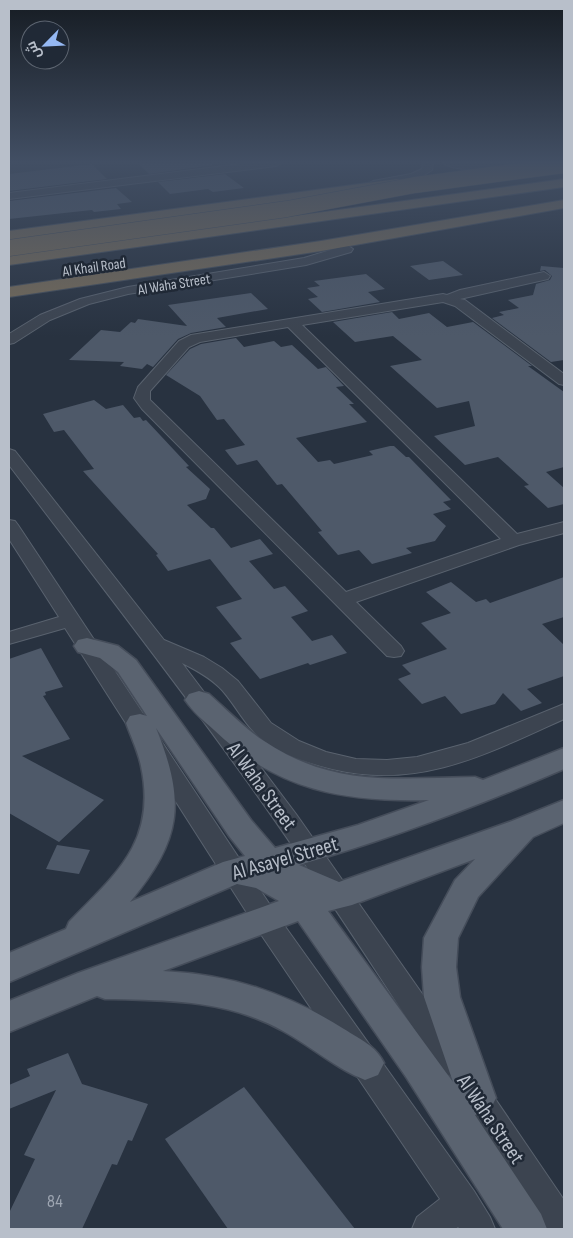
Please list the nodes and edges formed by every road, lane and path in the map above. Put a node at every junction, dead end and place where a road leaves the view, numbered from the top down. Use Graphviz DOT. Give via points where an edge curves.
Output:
graph roads {
  1 [pos="117,221"];
  2 [pos="152,221"];
  3 [pos="203,221"];
  4 [pos="292,221"];
  5 [pos="413,221"];
  6 [pos="465,221"];
  7 [pos="517,221"];
  8 [pos="9,236"];
  9 [pos="9,240"];
  10 [pos="9,248"];
  11 [pos="347,249"];
  12 [pos="9,260"];
  13 [pos="544,276"];
  14 [pos="9,279"];
  15 [pos="9,293"];
  16 [pos="450,299"];
  17 [pos="291,322"];
  18 [pos="9,340"];
  19 [pos="564,381"];
  20 [pos="9,454"];
  21 [pos="564,527"];
  22 [pos="10,529"];
  23 [pos="513,541"];
  24 [pos="342,600"];
  25 [pos="70,620"];
  26 [pos="9,638"];
  27 [pos="157,645"];
  28 [pos="87,646"];
  29 [pos="394,651"];
  30 [pos="199,700"];
  31 [pos="564,711"];
  32 [pos="140,723"];
  33 [pos="564,758"];
  34 [pos="495,787"];
  35 [pos="564,811"];
  36 [pos="523,829"];
  37 [pos="310,851"];
  38 [pos="269,862"];
  39 [pos="234,871"];
  40 [pos="340,896"];
  41 [pos="305,906"];
  42 [pos="265,919"];
  43 [pos="72,941"];
  44 [pos="9,968"];
  45 [pos="90,983"];
  46 [pos="9,1017"];
  47 [pos="365,1063"];
  48 [pos="477,1098"];
  49 [pos="462,1202"];
  50 [pos="429,1229"];
  51 [pos="478,1229"];
  52 [pos="526,1229"];
  53 [pos="564,1229"];
  1 -- 8 [label="highway"];
  2 -- 9 [label="highway"];
  3 -- 10 [label="highway, bridge"];
  4 -- 12 [label="highway, Al Khail Road"];
  5 -- 14 [label="highway, Al Khail Road"];
  6 -- 15 [label="highway"];
  7 -- 11 [label="highway"];
  11 -- 15 [label="highway" via="155,278"];
  11 -- 18 [label="street, Al Waha Street" via="293,265 96,298 49,316"];
  13 -- 16 [label="street"];
  16 -- 17 [label="street" via="435,298"];
  16 -- 19 [label="street" via="460,303"];
  17 -- 23 [label="street"];
  17 -- 24 [label="street" via="189,340 147,385 141,396 147,406"];
  20 -- 27 [label="street, Al Waha Street"];
  21 -- 23 [label="street"];
  22 -- 25 [label="street"];
  23 -- 24 [label="street"];
  24 -- 29 [label="street"];
  25 -- 26 [label="street"];
  25 -- 28 [label="street"];
  27 -- 30 [label="street, Al Waha Street"];
  27 -- 31 [label="street" via="213,671 231,688 250,715 282,742 303,753 344,766 401,768 445,761"];
  28 -- 32 [label="street"];
  28 -- 38 [label="main road" via="110,652 127,666 240,828"];
  30 -- 34 [label="main road" via="263,754 337,784 388,788"];
  30 -- 37 [label="street, Al Waha Street"];
  32 -- 39 [label="street"];
  32 -- 43 [label="main road" via="156,764 162,802 160,820 142,865"];
  33 -- 34 [label="main road, Al Asayel Street"];
  34 -- 37 [label="main road, Al Asayel Street" via="364,835"];
  35 -- 36 [label="main road"];
  36 -- 40 [label="main road"];
  36 -- 48 [label="main road" via="466,890 441,938 442,997"];
  37 -- 38 [label="main road, Al Asayel Street"];
  37 -- 40 [label="street, Al Waha Street"];
  38 -- 39 [label="main road, Al Asayel Street"];
  38 -- 40 [label="main road" via="299,880"];
  39 -- 41 [label="main road" via="281,885"];
  39 -- 42 [label="street"];
  39 -- 43 [label="main road, Al Asayel Street"];
  40 -- 41 [label="main road"];
  40 -- 48 [label="street, Al Waha Street"];
  41 -- 42 [label="main road"];
  41 -- 52 [label="main road" via="436,1091"];
  42 -- 45 [label="main road"];
  42 -- 47 [label="street"];
  43 -- 44 [label="main road, Al Asayel Street"];
  45 -- 46 [label="main road"];
  45 -- 47 [label="main road" via="198,988 251,1000 324,1035"];
  47 -- 49 [label="street"];
  48 -- 53 [label="street, Al Waha Street"];
  49 -- 50 [label="street"];
  49 -- 51 [label="street"];
}
